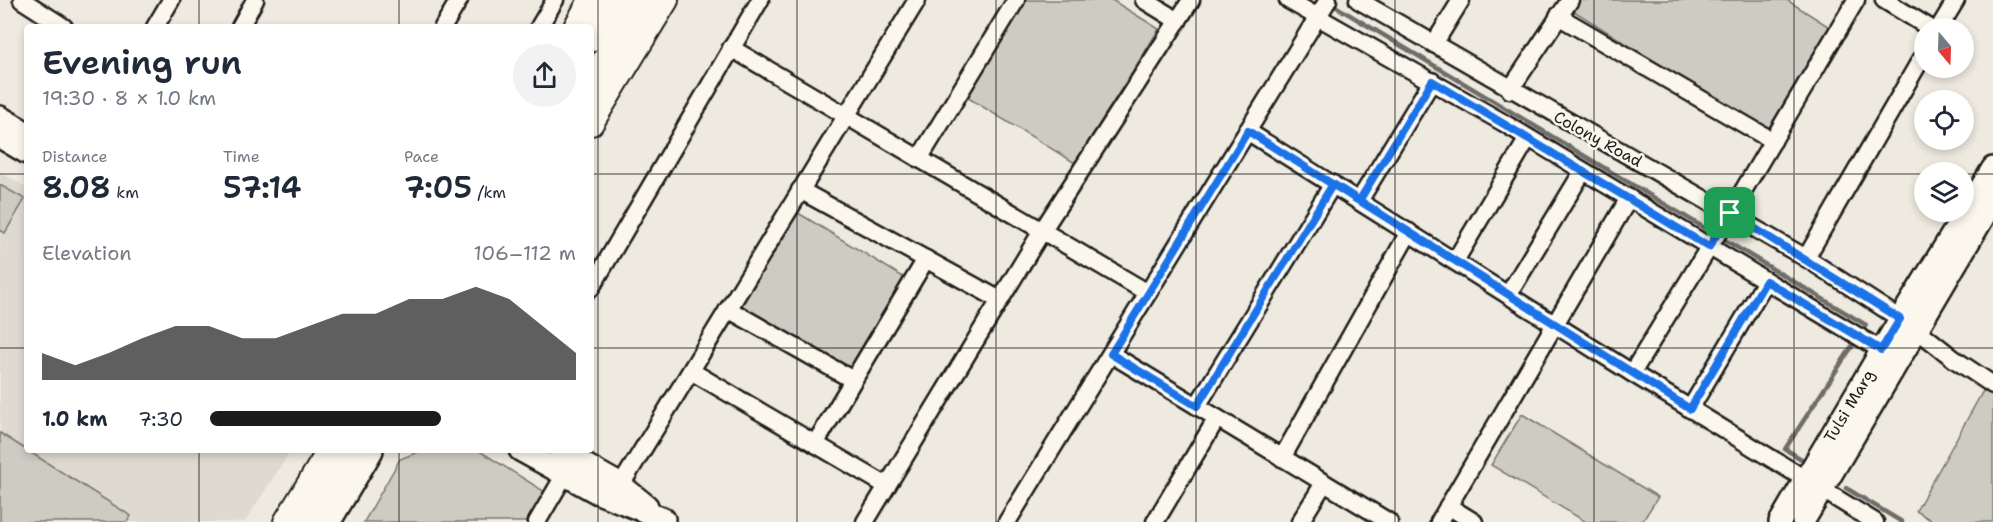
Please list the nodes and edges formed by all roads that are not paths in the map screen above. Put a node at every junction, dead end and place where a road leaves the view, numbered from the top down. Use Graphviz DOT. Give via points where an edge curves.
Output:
graph roads {
  1 [pos="22,0"];
  2 [pos="171,0"];
  3 [pos="255,0"];
  4 [pos="459,0"];
  5 [pos="555,0"];
  6 [pos="591,0"];
  7 [pos="614,0"];
  8 [pos="642,0"];
  9 [pos="666,0"];
  10 [pos="760,0"];
  11 [pos="917,0"];
  12 [pos="1016,0"];
  13 [pos="1144,0"];
  14 [pos="1191,0"];
  15 [pos="1288,0"];
  16 [pos="1358,0"];
  17 [pos="1461,0"];
  18 [pos="1570,0"];
  19 [pos="1856,0"];
  20 [pos="1884,0"];
  21 [pos="1956,0"];
  22 [pos="1327,1"];
  23 [pos="1558,16"];
  24 [pos="1316,18"];
  25 [pos="1914,18"];
  26 [pos="1945,18"];
  27 [pos="1178,21"];
  28 [pos="59,24"];
  29 [pos="161,24"];
  30 [pos="242,24"];
  31 [pos="445,24"];
  32 [pos="541,24"];
  33 [pos="578,24"];
  34 [pos="594,33"];
  35 [pos="1434,44"];
  36 [pos="731,48"];
  37 [pos="1914,71"];
  38 [pos="594,81"];
  39 [pos="1432,81"];
  40 [pos="1510,90"];
  41 [pos="844,115"];
  42 [pos="0,117"];
  43 [pos="594,118"];
  44 [pos="24,131"];
  45 [pos="1248,131"];
  46 [pos="0,137"];
  47 [pos="1528,138"];
  48 [pos="1773,141"];
  49 [pos="24,151"];
  50 [pos="919,159"];
  51 [pos="1993,168"];
  52 [pos="1583,171"];
  53 [pos="1333,184"];
  54 [pos="800,190"];
  55 [pos="1629,198"];
  56 [pos="1359,201"];
  57 [pos="1993,201"];
  58 [pos="1729,215"];
  59 [pos="1042,231"];
  60 [pos="1409,232"];
  61 [pos="1710,245"];
  62 [pos="1806,258"];
  63 [pos="926,259"];
  64 [pos="1455,261"];
  65 [pos="1766,281"];
  66 [pos="594,283"];
  67 [pos="1148,293"];
  68 [pos="1508,295"];
  69 [pos="1000,300"];
  70 [pos="728,309"];
  71 [pos="1555,324"];
  72 [pos="1908,324"];
  73 [pos="1875,347"];
  74 [pos="1111,354"];
  75 [pos="692,371"];
  76 [pos="1632,373"];
  77 [pos="853,380"];
  78 [pos="1993,385"];
  79 [pos="1197,406"];
  80 [pos="1690,409"];
  81 [pos="1217,418"];
  82 [pos="815,444"];
  83 [pos="328,453"];
  84 [pos="345,453"];
  85 [pos="367,453"];
  86 [pos="382,453"];
  87 [pos="525,453"];
  88 [pos="564,453"];
  89 [pos="1282,458"];
  90 [pos="564,476"];
  91 [pos="1324,483"];
  92 [pos="1814,484"];
  93 [pos="621,485"];
  94 [pos="887,486"];
  95 [pos="1448,506"];
  96 [pos="667,520"];
  97 [pos="286,522"];
  98 [pos="305,522"];
  99 [pos="332,522"];
  100 [pos="537,522"];
  101 [pos="865,522"];
  102 [pos="1007,522"];
  103 [pos="1155,522"];
  104 [pos="1300,522"];
  105 [pos="1389,522"];
  106 [pos="1439,522"];
  107 [pos="1474,522"];
  108 [pos="1780,522"];
  109 [pos="1803,522"];
  110 [pos="1875,522"];
  1 -- 28 [label="street"];
  2 -- 29 [label="street"];
  3 -- 30 [label="street"];
  4 -- 31 [label="street"];
  5 -- 32 [label="street"];
  6 -- 33 [label="main road"];
  7 -- 34 [label="main road"];
  8 -- 38 [label="main road"];
  9 -- 43 [label="main road"];
  10 -- 36 [label="street"];
  11 -- 41 [label="street"];
  12 -- 50 [label="street"];
  13 -- 27 [label="street"];
  14 -- 27 [label="street"];
  15 -- 24 [label="street"];
  16 -- 35 [label="street, Colony Road"];
  17 -- 35 [label="street"];
  18 -- 23 [label="street"];
  19 -- 48 [label="street"];
  20 -- 25 [label="street"];
  21 -- 26 [label="street"];
  22 -- 24 [label="street"];
  23 -- 40 [label="street"];
  23 -- 48 [label="street"];
  24 -- 39 [label="street"];
  24 -- 45 [label="street"];
  27 -- 59 [label="street"];
  35 -- 40 [label="street, Colony Road"];
  36 -- 41 [label="street"];
  36 -- 66 [label="street"];
  37 -- 62 [label="street"];
  39 -- 47 [label="street"];
  39 -- 56 [label="street"];
  40 -- 58 [label="street, Colony Road"];
  41 -- 50 [label="street"];
  41 -- 54 [label="street"];
  42 -- 44 [label="street"];
  45 -- 53 [label="street"];
  45 -- 67 [label="street"];
  46 -- 49 [label="street"];
  47 -- 52 [label="street"];
  47 -- 64 [label="street"];
  48 -- 58 [label="street"];
  50 -- 59 [label="street"];
  51 -- 72 [label="street, Tulsi Marg"];
  52 -- 55 [label="street"];
  52 -- 68 [label="street"];
  53 -- 56 [label="street"];
  53 -- 79 [label="street"];
  54 -- 63 [label="street"];
  54 -- 70 [label="street"];
  55 -- 61 [label="street"];
  55 -- 71 [label="street"];
  56 -- 60 [label="street"];
  57 -- 72 [label="street, Tulsi Marg"];
  58 -- 61 [label="street"];
  58 -- 62 [label="street, Colony Road"];
  59 -- 67 [label="street"];
  59 -- 69 [label="street"];
  60 -- 64 [label="street"];
  60 -- 89 [label="street"];
  61 -- 65 [label="street"];
  61 -- 76 [label="street"];
  62 -- 72 [label="street, Colony Road"];
  63 -- 69 [label="street"];
  63 -- 77 [label="street"];
  64 -- 68 [label="street"];
  65 -- 73 [label="street"];
  65 -- 80 [label="street"];
  67 -- 74 [label="street"];
  68 -- 71 [label="street"];
  69 -- 94 [label="street"];
  70 -- 75 [label="street"];
  70 -- 77 [label="street"];
  71 -- 76 [label="street"];
  71 -- 95 [label="street"];
  72 -- 73 [label="street, Tulsi Marg"];
  72 -- 78 [label="street, Colony Road"];
  72 -- 92 [label="street, Tulsi Marg"];
  73 -- 92 [label="street, Tulsi Marg"];
  74 -- 79 [label="street"];
  74 -- 102 [label="street"];
  75 -- 82 [label="street"];
  75 -- 93 [label="street"];
  76 -- 80 [label="street"];
  77 -- 82 [label="street"];
  79 -- 81 [label="street"];
  80 -- 92 [label="street"];
  81 -- 89 [label="street"];
  81 -- 103 [label="street"];
  82 -- 94 [label="street"];
  83 -- 97 [label="main road"];
  84 -- 98 [label="main road"];
  85 -- 99 [label="main road"];
  86 -- 99 [label="main road"];
  87 -- 90 [label="street"];
  88 -- 93 [label="street"];
  89 -- 91 [label="street"];
  90 -- 96 [label="street"];
  90 -- 100 [label="street"];
  91 -- 104 [label="street"];
  91 -- 105 [label="street"];
  92 -- 108 [label="street, Tulsi Marg"];
  92 -- 109 [label="street, Tulsi Marg"];
  92 -- 110 [label="street"];
  93 -- 96 [label="street"];
  94 -- 101 [label="street"];
  95 -- 106 [label="street"];
  95 -- 107 [label="street"];
}
